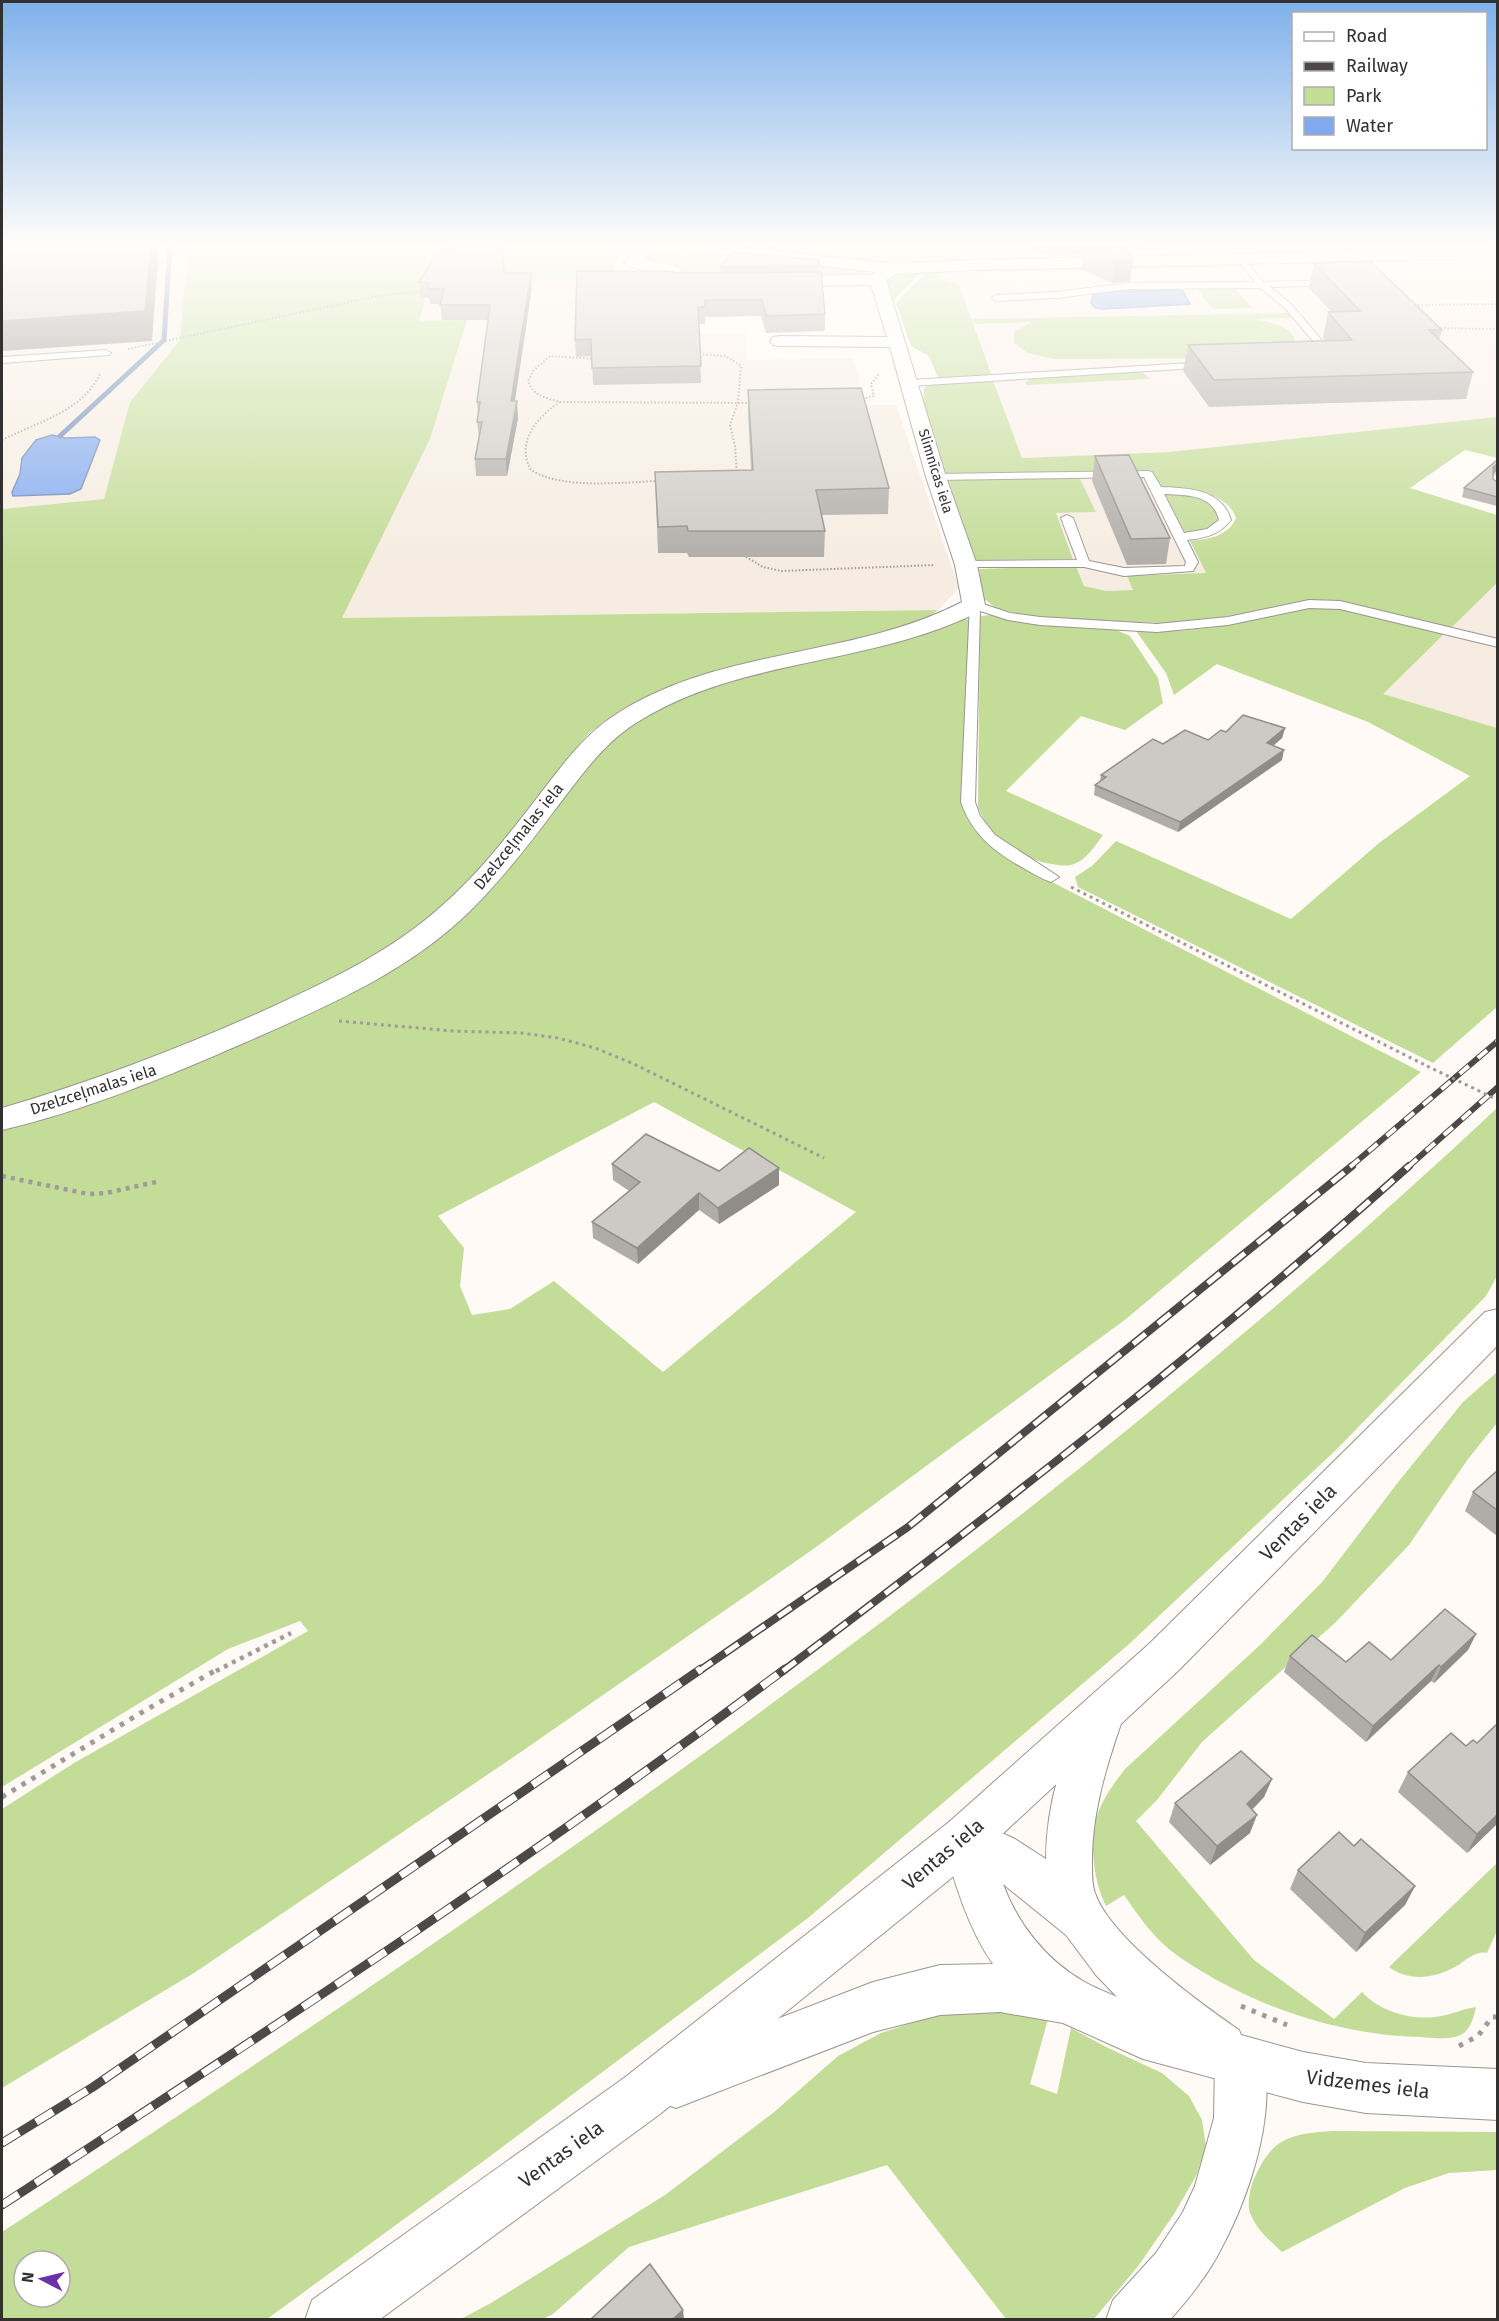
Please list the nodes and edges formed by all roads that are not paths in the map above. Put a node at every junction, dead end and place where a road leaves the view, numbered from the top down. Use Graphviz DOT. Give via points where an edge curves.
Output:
graph roads {
  1 [pos="900,352"];
  2 [pos="1328,352"];
  3 [pos="106,354"];
  4 [pos="2,362"];
  5 [pos="1323,362"];
  6 [pos="1217,365"];
  7 [pos="910,383"];
  8 [pos="1497,476"];
  9 [pos="936,477"];
  10 [pos="1497,488"];
  11 [pos="1157,490"];
  12 [pos="1067,518"];
  13 [pos="1181,537"];
  14 [pos="1084,563"];
  15 [pos="966,565"];
  16 [pos="974,605"];
  17 [pos="1497,643"];
  18 [pos="1052,877"];
  19 [pos="2,1119"];
  20 [pos="1497,1322"];
  21 [pos="1102,1715"];
  22 [pos="965,1838"];
  23 [pos="1082,1919"];
  24 [pos="1066,1999"];
  25 [pos="1240,2061"];
  26 [pos="1497,2095"];
  27 [pos="642,2096"];
  28 [pos="332,2319"];
  29 [pos="1133,2319"];
  1 -- 7 [label="main road, Slimnīcas iela"];
  2 -- 5 [label="lane" via="1335,361"];
  3 -- 4 [label="lane"];
  6 -- 7 [label="lane"];
  7 -- 9 [label="main road, Slimnīcas iela"];
  8 -- 10 [label="lane"];
  9 -- 11 [label="lane" via="1148,474"];
  9 -- 15 [label="main road, Slimnīcas iela"];
  11 -- 13 [label="lane"];
  11 -- 13 [label="lane" via="1201,495 1215,501 1224,511 1225,520 1219,529"];
  12 -- 14 [label="lane"];
  13 -- 14 [label="lane" via="1192,562 1189,569 1124,572"];
  14 -- 15 [label="lane"];
  15 -- 16 [label="main road, Slimnīcas iela"];
  16 -- 17 [label="lane" via="1040,621 1157,628 1228,621 1309,604 1340,605"];
  16 -- 18 [label="lane" via="968,802 971,816 994,843"];
  16 -- 19 [label="main road, Dzelzceļmalas iela" via="924,627 751,668 682,689 627,718 585,752 503,859 442,921 380,966 220,1043 147,1072"];
  20 -- 21 [label="main road, Ventas iela"];
  21 -- 22 [label="main road, Ventas iela"];
  21 -- 23 [label="main road" via="1078,1785 1068,1846 1071,1892"];
  22 -- 23 [label="main road" via="1003,1856 1041,1881"];
  22 -- 24 [label="main road" via="980,1889 1000,1932 1030,1970"];
  22 -- 27 [label="main road, Ventas iela"];
  23 -- 25 [label="main road" via="1126,1971 1180,2020"];
  24 -- 25 [label="main road, Vidzemes iela" via="1143,2034"];
  24 -- 27 [label="main road" via="1000,1988 940,1990 873,2007"];
  25 -- 26 [label="main road, Vidzemes iela" via="1366,2088"];
  25 -- 29 [label="main road" via="1240,2118 1220,2190 1202,2231 1175,2272"];
  27 -- 28 [label="main road, Ventas iela"];
}
